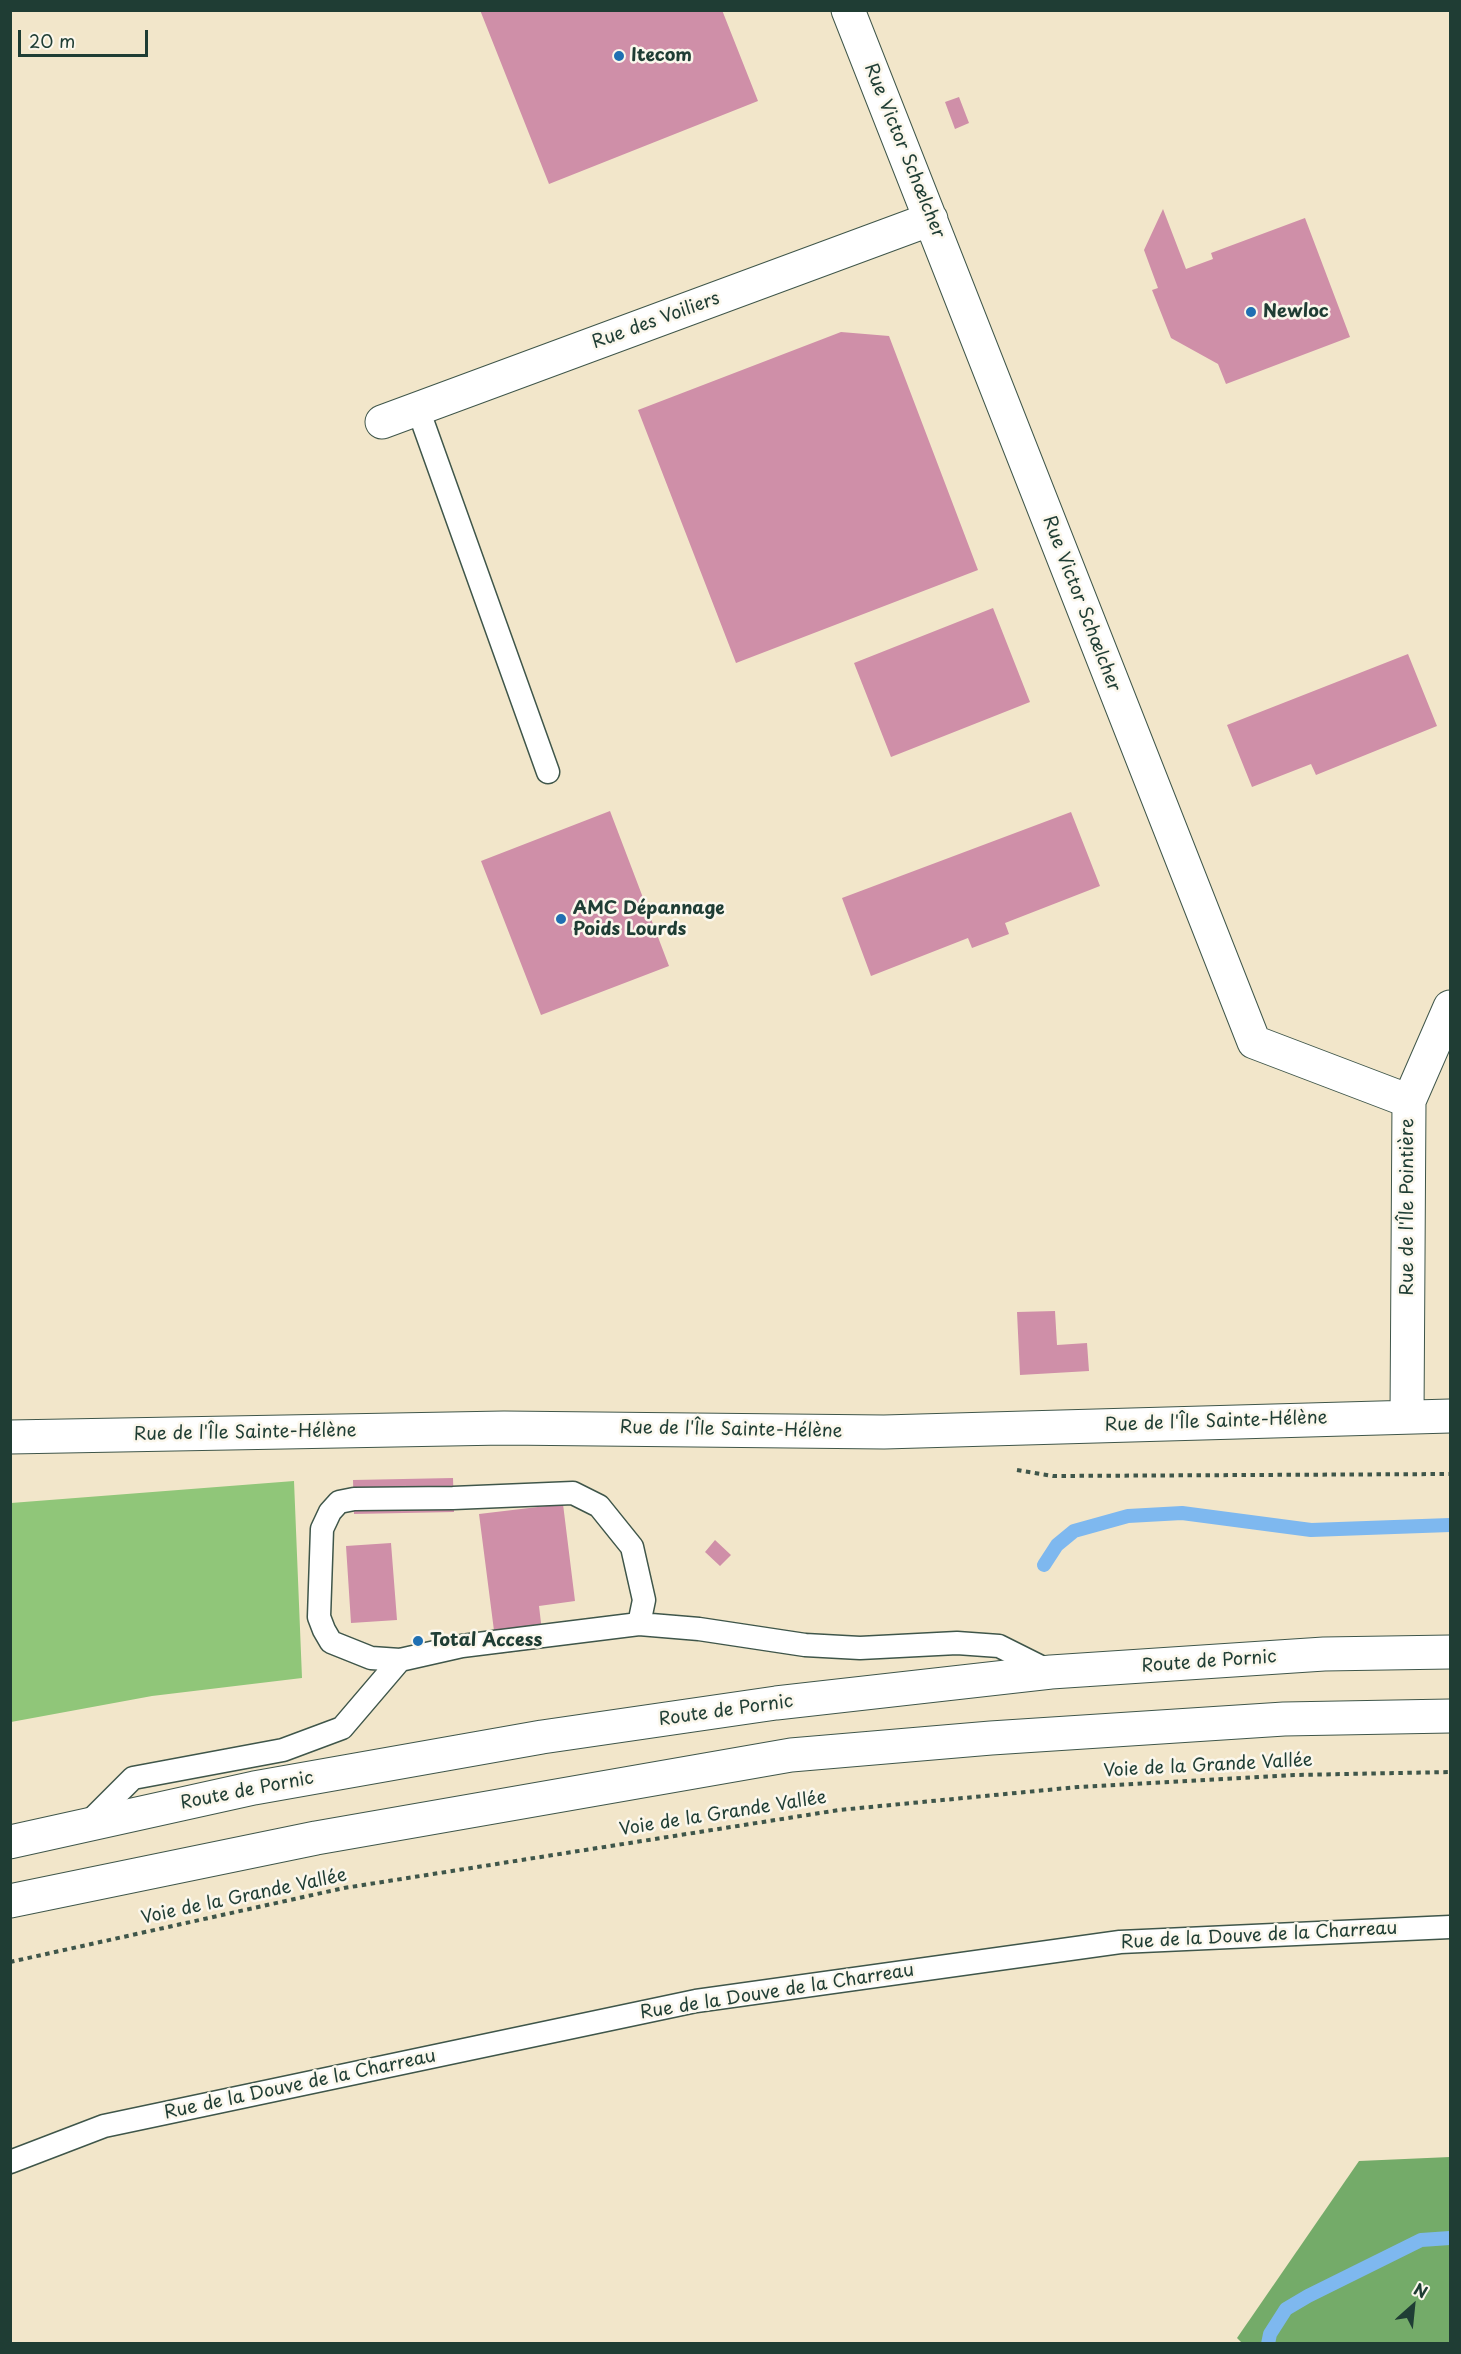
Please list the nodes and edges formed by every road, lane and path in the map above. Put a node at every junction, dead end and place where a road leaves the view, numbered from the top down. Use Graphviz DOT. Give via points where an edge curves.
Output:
graph roads {
  1 [pos="848,10"];
  2 [pos="931,219"];
  3 [pos="418,409"];
  4 [pos="382,422"];
  5 [pos="548,772"];
  6 [pos="1450,1007"];
  7 [pos="1409,1101"];
  8 [pos="1407,1416"];
  9 [pos="1450,1416"];
  10 [pos="10,1437"];
  11 [pos="639,1624"];
  12 [pos="1450,1652"];
  13 [pos="400,1660"];
  14 [pos="1051,1672"];
  15 [pos="1450,1716"];
  16 [pos="1450,1772"];
  17 [pos="87,1824"];
  18 [pos="10,1842"];
  19 [pos="10,1900"];
  20 [pos="1450,1927"];
  21 [pos="10,1962"];
  22 [pos="10,2162"];
  1 -- 2 [label="main road, Rue Victor Schœlcher"];
  2 -- 3 [label="main road, Rue des Voiliers"];
  2 -- 7 [label="main road, Rue Victor Schœlcher" via="1254,1042"];
  3 -- 4 [label="main road, Rue des Voiliers"];
  3 -- 5 [label="lane"];
  6 -- 7 [label="main road, Rue de l'Île Pointière"];
  7 -- 8 [label="main road, Rue de l'Île Pointière"];
  8 -- 9 [label="main road, Rue de l'Île Sainte-Hélène"];
  8 -- 10 [label="main road, Rue de l'Île Sainte-Hélène" via="884,1432 504,1428"];
  11 -- 13 [label="lane" via="462,1646"];
  11 -- 13 [label="lane" via="644,1600 632,1547 599,1506 573,1493 339,1502 322,1529 319,1617 324,1630 331,1642 346,1650 371,1658"];
  11 -- 14 [label="lane" via="805,1645 860,1648 957,1643 999,1647"];
  12 -- 14 [label="main road, Route de Pornic" via="1324,1654"];
  13 -- 17 [label="lane" via="342,1728 283,1750 133,1778"];
  14 -- 17 [label="main road, Route de Pornic" via="776,1703 542,1737 254,1788"];
  15 -- 19 [label="main road" via="1284,1719 791,1755 316,1838"];
  16 -- 21 [label="path, Voie de la Grande Vallée" via="1294,1775 1078,1787 839,1810 344,1888"];
  17 -- 18 [label="main road, Route de Pornic"];
  20 -- 22 [label="lane, Rue de la Douve de la Charreau" via="1120,1942 696,2001 104,2126"];
}
